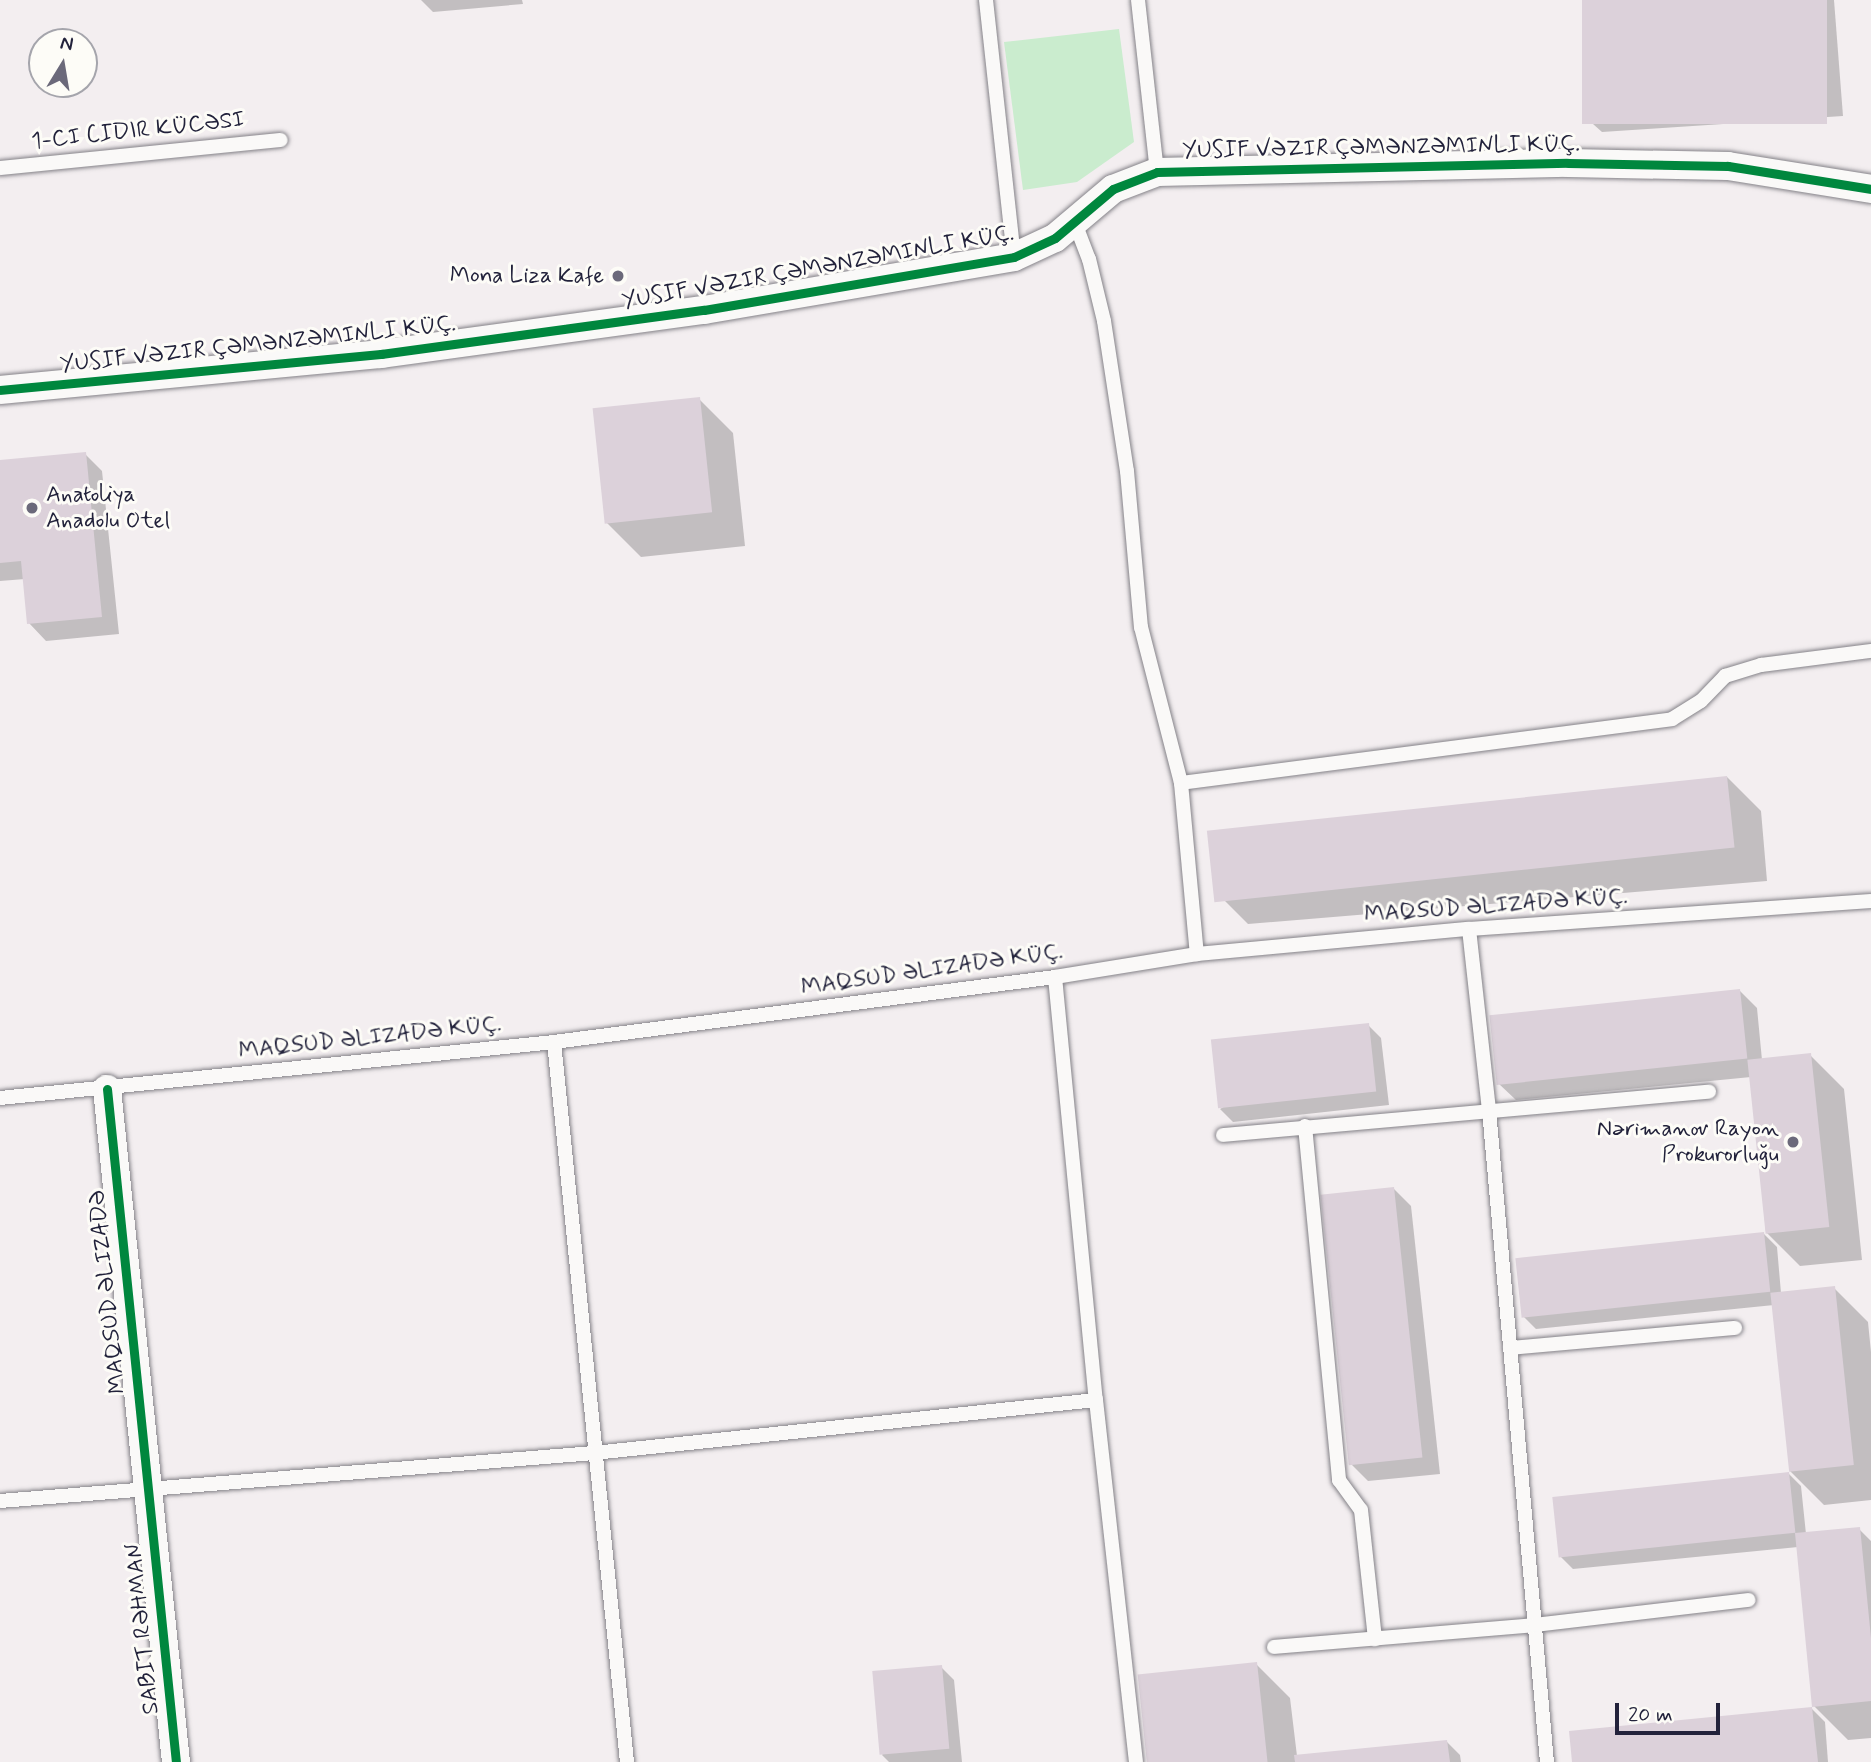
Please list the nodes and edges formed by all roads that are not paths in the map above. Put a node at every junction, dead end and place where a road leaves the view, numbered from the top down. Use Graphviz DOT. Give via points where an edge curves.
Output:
graph roads {
  1 [pos="986,0"];
  2 [pos="1138,0"];
  3 [pos="281,140"];
  4 [pos="0,167"];
  5 [pos="1157,172"];
  6 [pos="1871,189"];
  7 [pos="1075,223"];
  8 [pos="1014,257"];
  9 [pos="0,390"];
  10 [pos="1871,651"];
  11 [pos="1181,783"];
  12 [pos="1871,901"];
  13 [pos="1469,929"];
  14 [pos="1197,954"];
  15 [pos="1055,977"];
  16 [pos="554,1042"];
  17 [pos="107,1089"];
  18 [pos="1709,1092"];
  19 [pos="0,1098"];
  20 [pos="1489,1110"];
  21 [pos="1304,1126"];
  22 [pos="1223,1135"];
  23 [pos="1735,1328"];
  24 [pos="1510,1348"];
  25 [pos="1096,1400"];
  26 [pos="594,1454"];
  27 [pos="147,1491"];
  28 [pos="0,1502"];
  29 [pos="1749,1600"];
  30 [pos="1535,1625"];
  31 [pos="1375,1639"];
  32 [pos="1273,1647"];
  33 [pos="176,1762"];
  34 [pos="627,1762"];
  35 [pos="1136,1762"];
  36 [pos="1547,1762"];
  1 -- 8 [label="lane"];
  2 -- 5 [label="lane"];
  3 -- 4 [label="lane"];
  5 -- 6 [label="street, YUSIF VƏZIR ÇƏMƏNZƏMINLI KÜÇ." via="1567,163 1715,166"];
  5 -- 7 [label="street, YUSIF VƏZIR ÇƏMƏNZƏMINLI KÜÇ." via="1113,189"];
  7 -- 8 [label="street, YUSIF VƏZIR ÇƏMƏNZƏMINLI KÜÇ."];
  7 -- 11 [label="lane" via="1104,321 1127,471 1141,626"];
  8 -- 9 [label="street, YUSIF VƏZIR ÇƏMƏNZƏMINLI KÜÇ." via="704,310 394,352"];
  10 -- 11 [label="lane" via="1761,665 1726,676 1701,701 1672,719"];
  11 -- 14 [label="lane"];
  12 -- 13 [label="lane, MAQSUD ƏLIZADƏ KÜÇ."];
  13 -- 14 [label="lane, MAQSUD ƏLIZADƏ KÜÇ."];
  13 -- 20 [label="lane"];
  14 -- 15 [label="lane, MAQSUD ƏLIZADƏ KÜÇ."];
  15 -- 16 [label="lane, MAQSUD ƏLIZADƏ KÜÇ."];
  15 -- 25 [label="lane"];
  16 -- 17 [label="lane, MAQSUD ƏLIZADƏ KÜÇ."];
  16 -- 26 [label="lane"];
  17 -- 19 [label="lane, MAQSUD ƏLIZADƏ KÜÇ."];
  17 -- 27 [label="street, MAQSUD ƏLIZADƏ"];
  18 -- 20 [label="lane"];
  20 -- 21 [label="lane"];
  20 -- 24 [label="lane"];
  21 -- 22 [label="lane"];
  21 -- 31 [label="lane" via="1339,1480 1361,1510"];
  23 -- 24 [label="lane"];
  24 -- 30 [label="lane"];
  25 -- 26 [label="lane"];
  25 -- 35 [label="lane"];
  26 -- 27 [label="lane"];
  26 -- 34 [label="lane"];
  27 -- 28 [label="lane"];
  27 -- 33 [label="street, SABIT RƏHMAN"];
  29 -- 30 [label="lane"];
  30 -- 31 [label="lane"];
  30 -- 36 [label="lane"];
  31 -- 32 [label="lane"];
}
